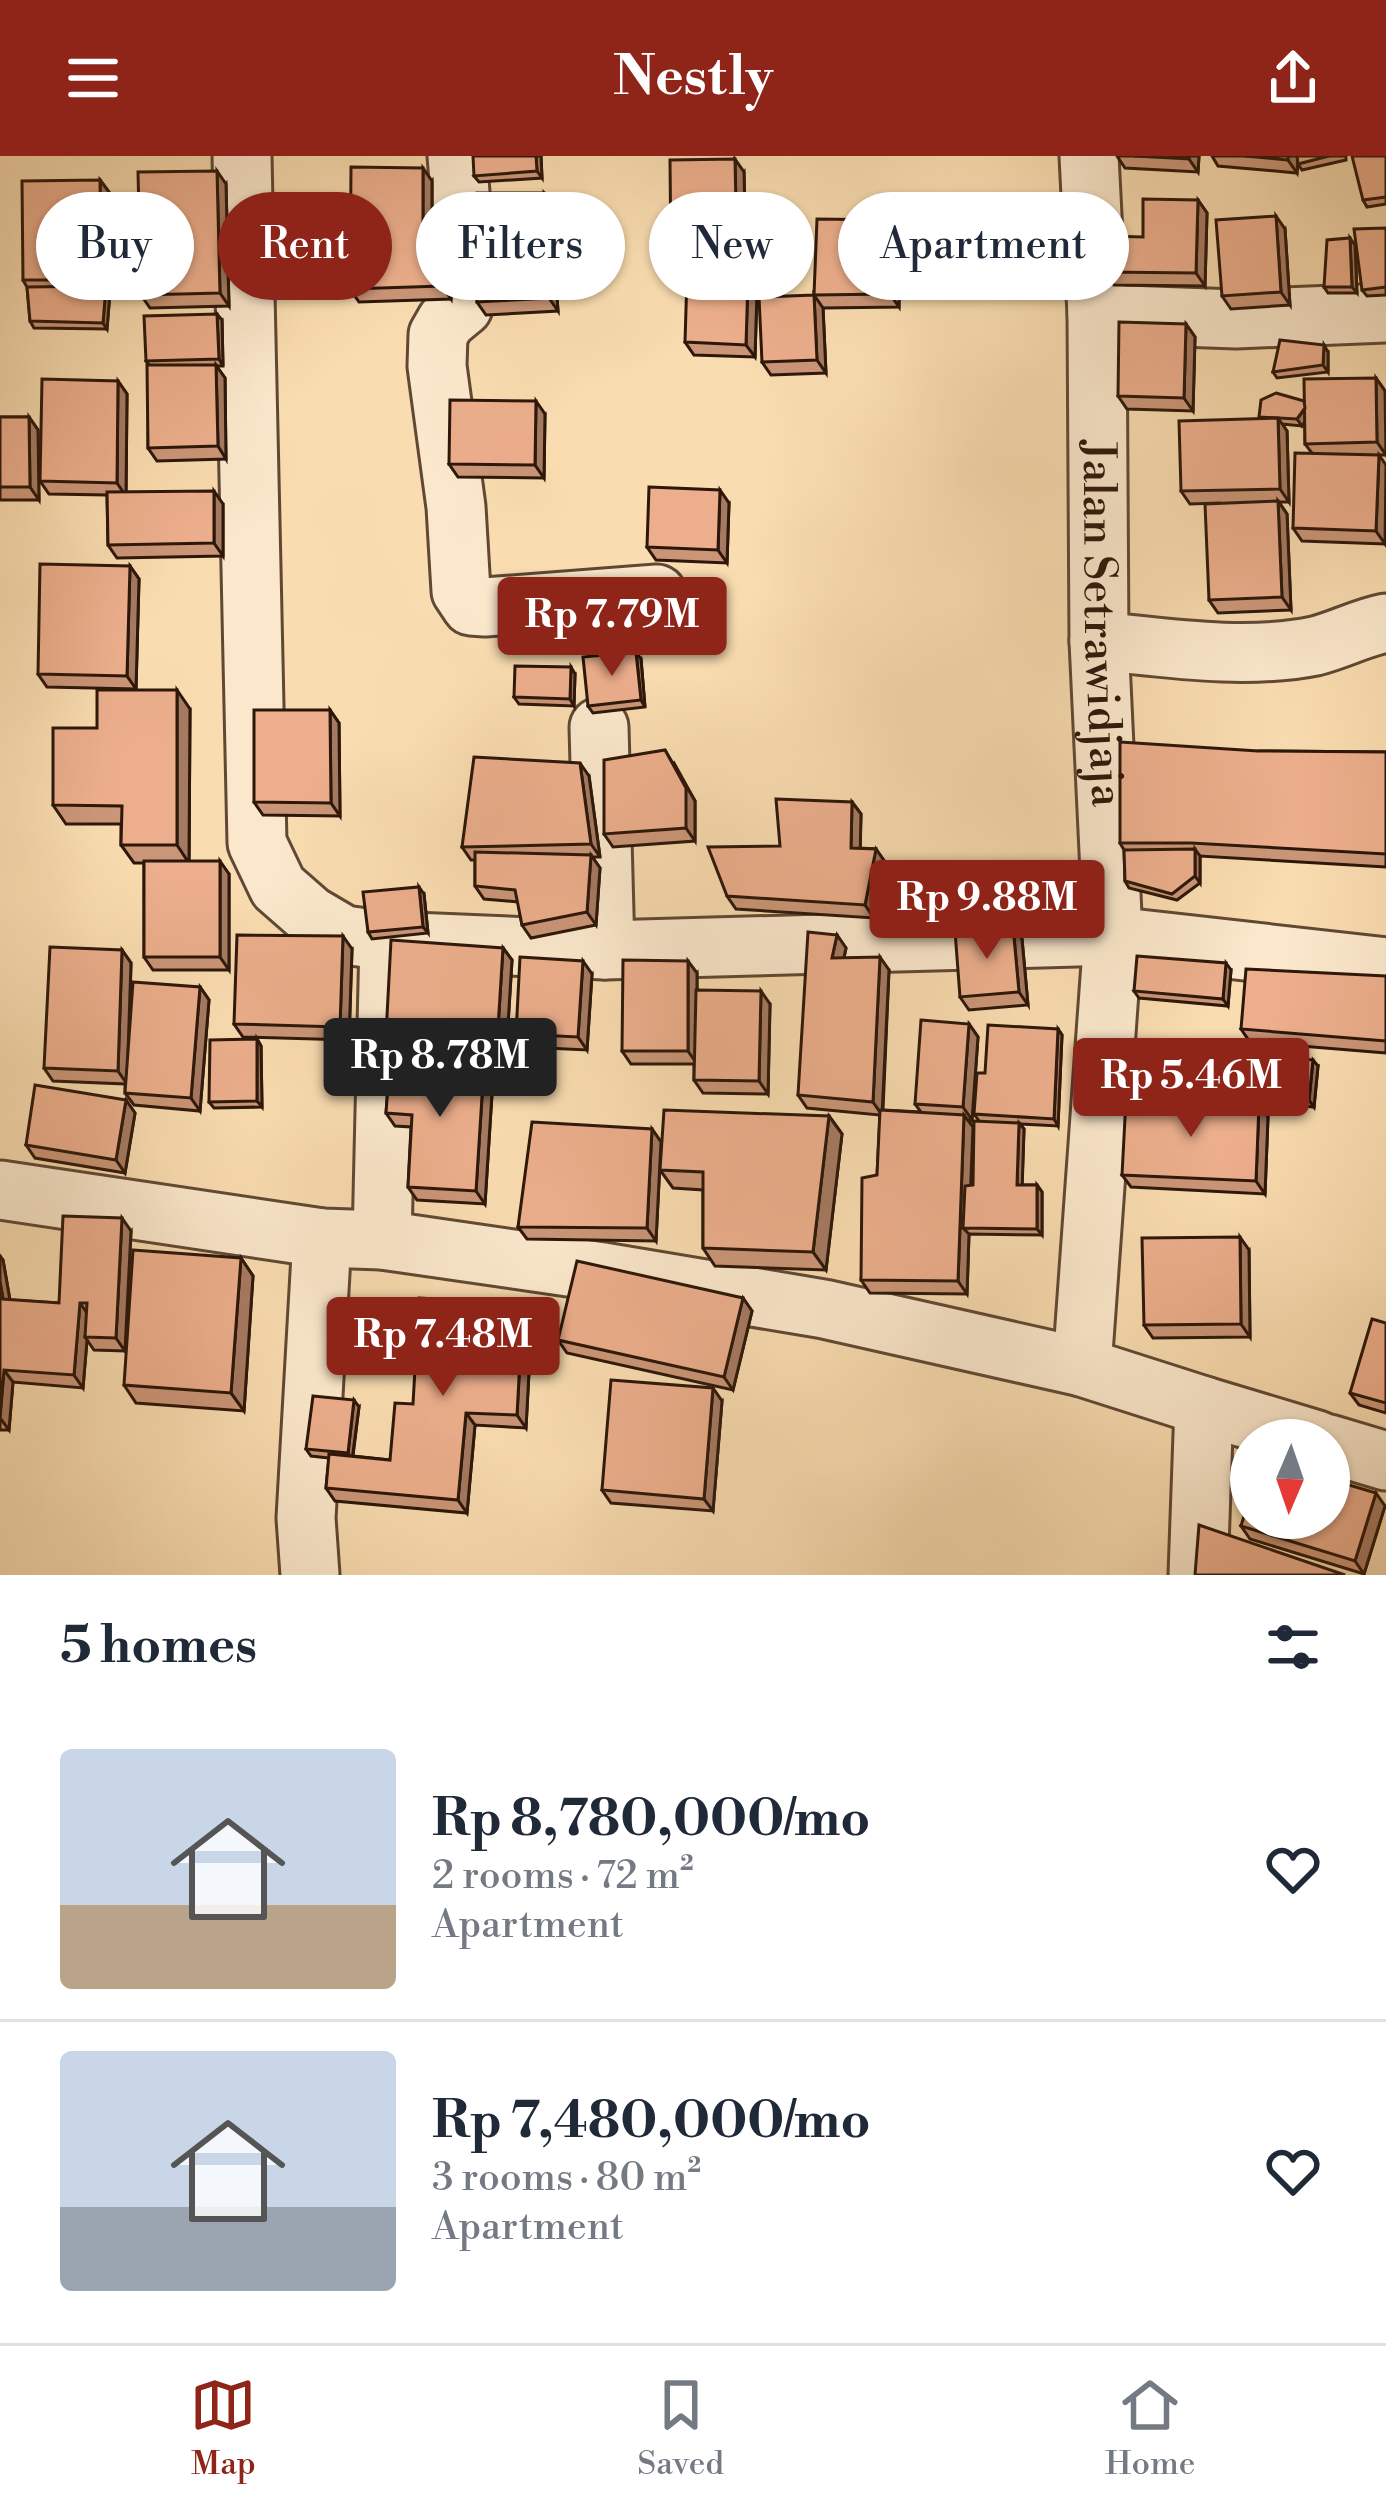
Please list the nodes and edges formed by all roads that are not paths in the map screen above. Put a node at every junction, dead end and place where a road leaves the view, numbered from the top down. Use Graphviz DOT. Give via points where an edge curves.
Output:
graph roads {
  1 [pos="242,156"];
  2 [pos="457,156"];
  3 [pos="1089,156"];
  4 [pos="1386,313"];
  5 [pos="1097,314"];
  6 [pos="657,594"];
  7 [pos="1386,623"];
  8 [pos="1099,641"];
  9 [pos="599,727"];
  10 [pos="1113,936"];
  11 [pos="389,941"];
  12 [pos="604,950"];
  13 [pos="1386,967"];
  14 [pos="0,1190"];
  15 [pos="322,1238"];
  16 [pos="382,1240"];
  17 [pos="1082,1367"];
  18 [pos="1204,1406"];
  19 [pos="1247,1419"];
  20 [pos="1350,1450"];
  21 [pos="1386,1460"];
  22 [pos="310,1575"];
  23 [pos="1198,1575"];
  1 -- 11 [label="street" via="256,843 278,886 310,915 344,935"];
  2 -- 6 [label="street" via="468,290 438,335 436,366 461,591 471,606 485,607"];
  3 -- 5 [label="street, Jalan Setrawidjaja"];
  4 -- 5 [label="street"];
  5 -- 8 [label="street, Jalan Setrawidjaja"];
  7 -- 8 [label="street" via="1266,651"];
  8 -- 10 [label="street, Jalan Setrawidjaja"];
  9 -- 12 [label="street"];
  10 -- 12 [label="street"];
  10 -- 13 [label="street"];
  10 -- 17 [label="street, Jalan Setrawidjaja"];
  11 -- 12 [label="street"];
  11 -- 16 [label="street"];
  14 -- 15 [label="street"];
  15 -- 16 [label="street"];
  15 -- 22 [label="street" via="306,1518"];
  16 -- 17 [label="street" via="824,1309"];
  17 -- 18 [label="street"];
  18 -- 19 [label="street"];
  18 -- 23 [label="street"];
  20 -- 21 [label="street"];
}
